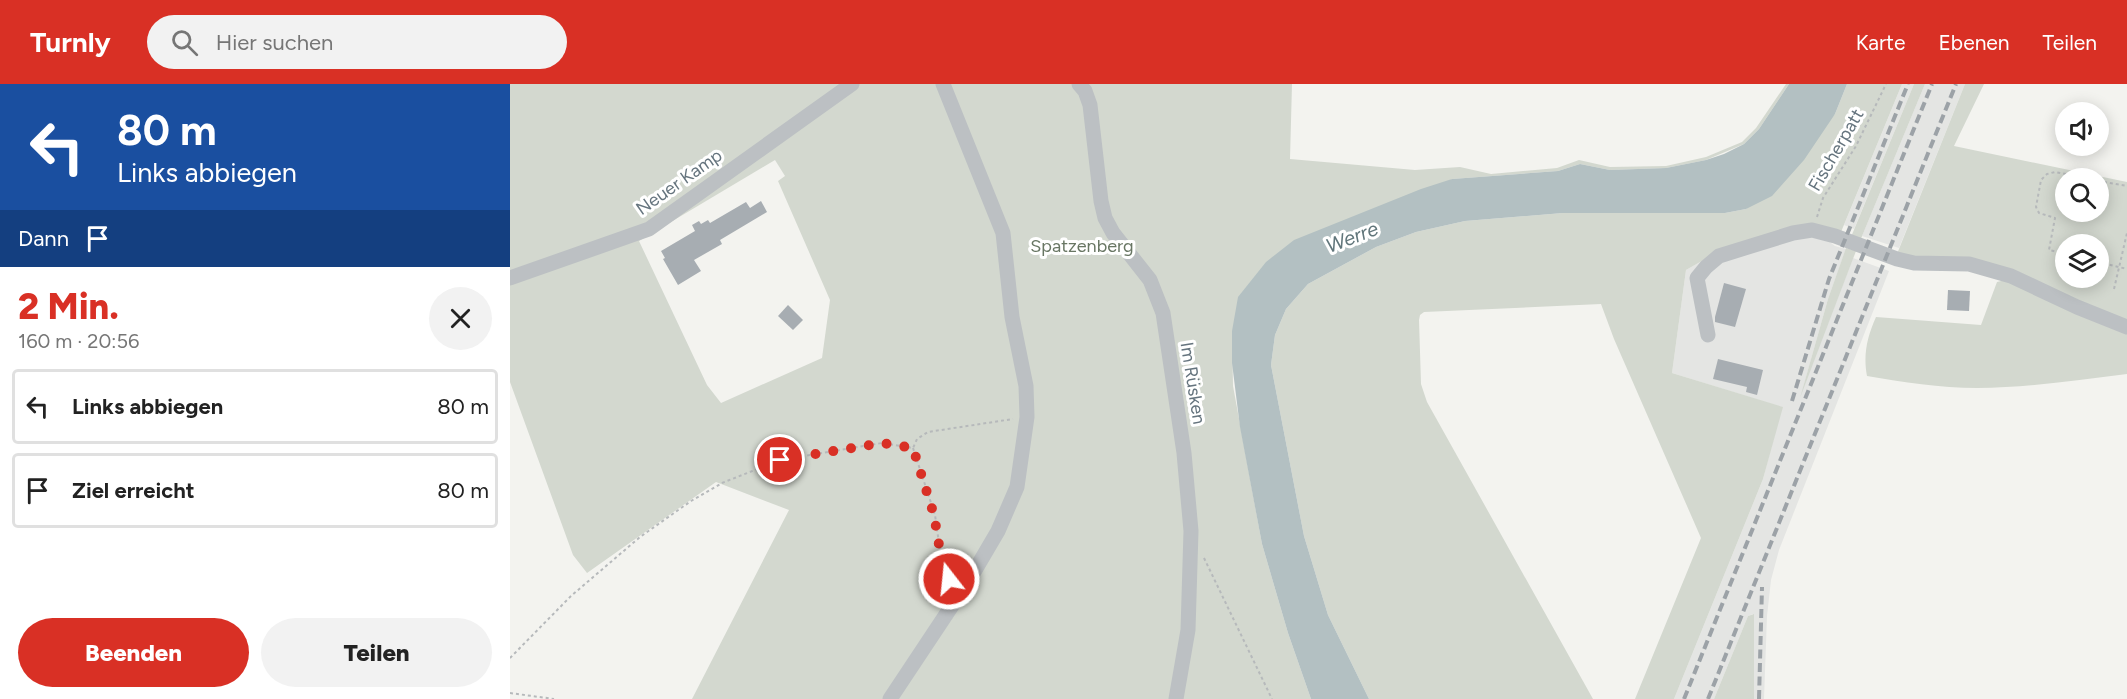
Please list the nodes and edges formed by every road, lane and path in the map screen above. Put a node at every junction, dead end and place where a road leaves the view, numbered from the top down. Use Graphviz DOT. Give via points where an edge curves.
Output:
graph roads {
  1 [pos="852,84"];
  2 [pos="943,84"];
  3 [pos="1886,84"];
  4 [pos="1082,87"];
  5 [pos="2055,172"];
  6 [pos="2109,183"];
  7 [pos="2127,186"];
  8 [pos="2055,218"];
  9 [pos="2055,218"];
  10 [pos="1812,230"];
  11 [pos="2127,233"];
  12 [pos="2055,251"];
  13 [pos="2109,265"];
  14 [pos="2119,267"];
  15 [pos="2127,270"];
  16 [pos="510,278"];
  17 [pos="2114,289"];
  18 [pos="2127,327"];
  19 [pos="1708,335"];
  20 [pos="1027,417"];
  21 [pos="913,448"];
  22 [pos="1201,552"];
  23 [pos="956,600"];
  24 [pos="510,658"];
  25 [pos="510,693"];
  26 [pos="554,699"];
  27 [pos="890,699"];
  28 [pos="1176,699"];
  29 [pos="1272,699"];
  1 -- 16 [label="street, Neuer Kamp" via="649,229"];
  2 -- 20 [label="street" via="1003,232"];
  3 -- 10 [label="path, Fischerpatt" via="1856,146 1823,198"];
  4 -- 28 [label="street, Im Rüsken" via="1090,105 1105,218 1150,280 1163,313 1191,531 1188,630"];
  5 -- 9 [label="path" via="2041,180 2036,207 2039,213"];
  6 -- 7 [label="path"];
  8 -- 12 [label="path" via="2049,250"];
  10 -- 18 [label="street" via="1897,260 1969,264 2011,276"];
  10 -- 19 [label="street" via="1719,256 1706,267 1697,278"];
  11 -- 14 [label="path"];
  13 -- 14 [label="path"];
  14 -- 15 [label="path"];
  14 -- 17 [label="path"];
  20 -- 21 [label="path" via="928,432 917,439"];
  20 -- 23 [label="street" via="1017,487 998,531"];
  21 -- 23 [label="path"];
  21 -- 24 [label="path" via="882,443 780,460 723,483 640,537 571,596"];
  22 -- 29 [label="path"];
  23 -- 27 [label="street"];
  25 -- 26 [label="path"];
}
